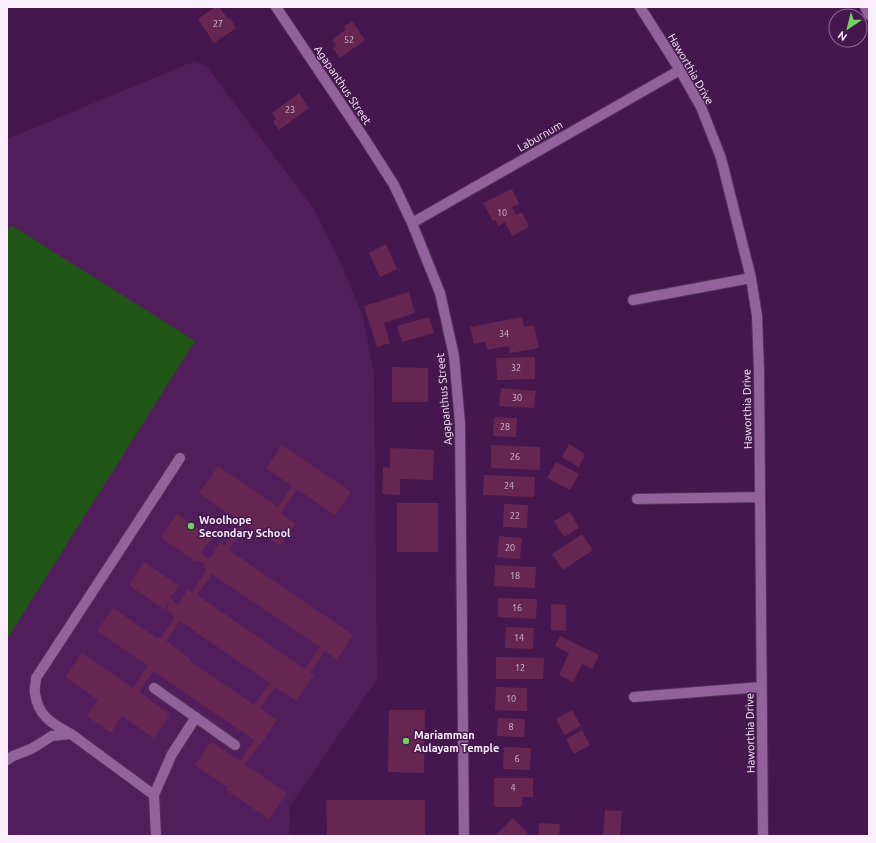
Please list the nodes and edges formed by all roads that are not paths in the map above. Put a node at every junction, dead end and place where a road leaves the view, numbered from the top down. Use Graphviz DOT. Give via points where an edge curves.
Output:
graph roads {
  1 [pos="276,7"];
  2 [pos="640,7"];
  3 [pos="865,7"];
  4 [pos="869,15"];
  5 [pos="680,70"];
  6 [pos="412,223"];
  7 [pos="751,278"];
  8 [pos="633,300"];
  9 [pos="180,458"];
  10 [pos="760,497"];
  11 [pos="637,499"];
  12 [pos="154,688"];
  13 [pos="761,688"];
  14 [pos="634,697"];
  15 [pos="196,716"];
  16 [pos="71,734"];
  17 [pos="235,745"];
  18 [pos="7,760"];
  19 [pos="154,795"];
  20 [pos="156,836"];
  21 [pos="464,836"];
  22 [pos="763,836"];
  1 -- 6 [label="street, Agapanthus Street" via="394,185"];
  2 -- 5 [label="street, Haworthia Drive"];
  3 -- 4 [label="street"];
  5 -- 6 [label="street, Laburnum"];
  5 -- 7 [label="street, Haworthia Drive" via="701,107 721,158"];
  6 -- 21 [label="street, Agapanthus Street" via="440,293 454,356 460,416"];
  7 -- 8 [label="street"];
  7 -- 10 [label="street, Haworthia Drive" via="757,316"];
  9 -- 16 [label="street" via="36,678 35,693 40,710 50,722"];
  10 -- 11 [label="street"];
  10 -- 13 [label="street, Haworthia Drive"];
  12 -- 15 [label="street"];
  13 -- 14 [label="street"];
  13 -- 22 [label="street, Haworthia Drive"];
  15 -- 17 [label="street"];
  15 -- 19 [label="street" via="172,754"];
  16 -- 18 [label="street" via="52,736"];
  16 -- 19 [label="street"];
  19 -- 20 [label="street"];
}
